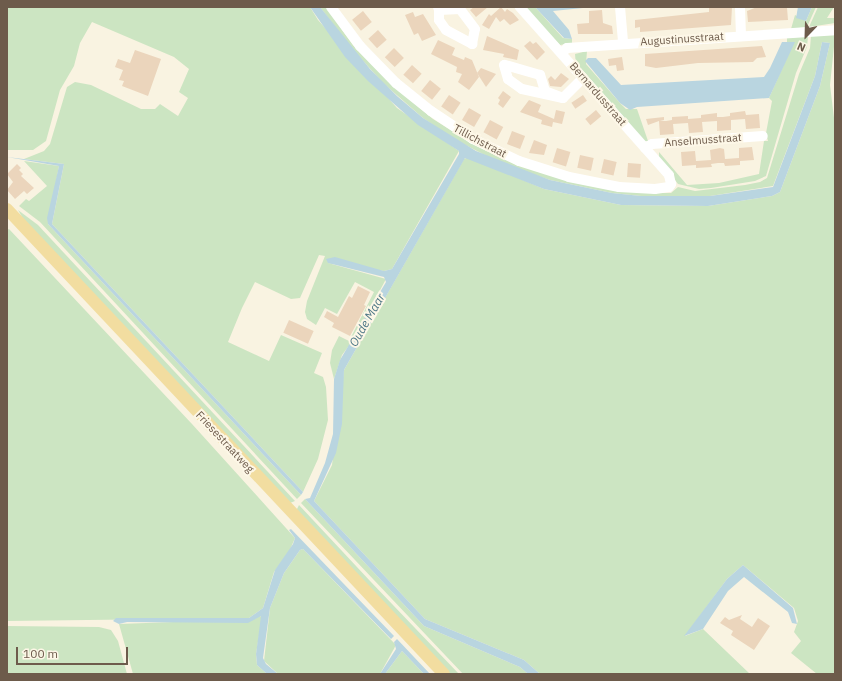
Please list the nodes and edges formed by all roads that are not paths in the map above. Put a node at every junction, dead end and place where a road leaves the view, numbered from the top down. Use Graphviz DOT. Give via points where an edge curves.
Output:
graph roads {
  1 [pos="331,7"];
  2 [pos="520,7"];
  3 [pos="620,7"];
  4 [pos="740,7"];
  5 [pos="835,30"];
  6 [pos="741,35"];
  7 [pos="623,44"];
  8 [pos="562,53"];
  9 [pos="583,78"];
  10 [pos="563,98"];
  11 [pos="763,136"];
  12 [pos="645,148"];
  13 [pos="671,184"];
  14 [pos="7,209"];
  15 [pos="444,674"];
  1 -- 13 [label="street, Tillichstraat" via="360,46 396,83 450,125 490,147 544,170 594,182 655,189 665,189"];
  2 -- 8 [label="street, Bernardusstraat"];
  3 -- 7 [label="street"];
  4 -- 6 [label="street"];
  5 -- 6 [label="street, Augustinusstraat"];
  6 -- 7 [label="street, Augustinusstraat"];
  7 -- 8 [label="street, Augustinusstraat" via="567,48"];
  8 -- 9 [label="street, Bernardusstraat"];
  9 -- 10 [label="street"];
  9 -- 12 [label="street, Bernardusstraat"];
  10 -- 10 [label="street" via="522,90 508,79 504,66 540,75 545,91"];
  11 -- 12 [label="street, Anselmusstraat" via="652,144"];
  12 -- 13 [label="street, Bernardusstraat" via="669,175"];
  14 -- 15 [label="main road, Friesestraatweg"];
}
